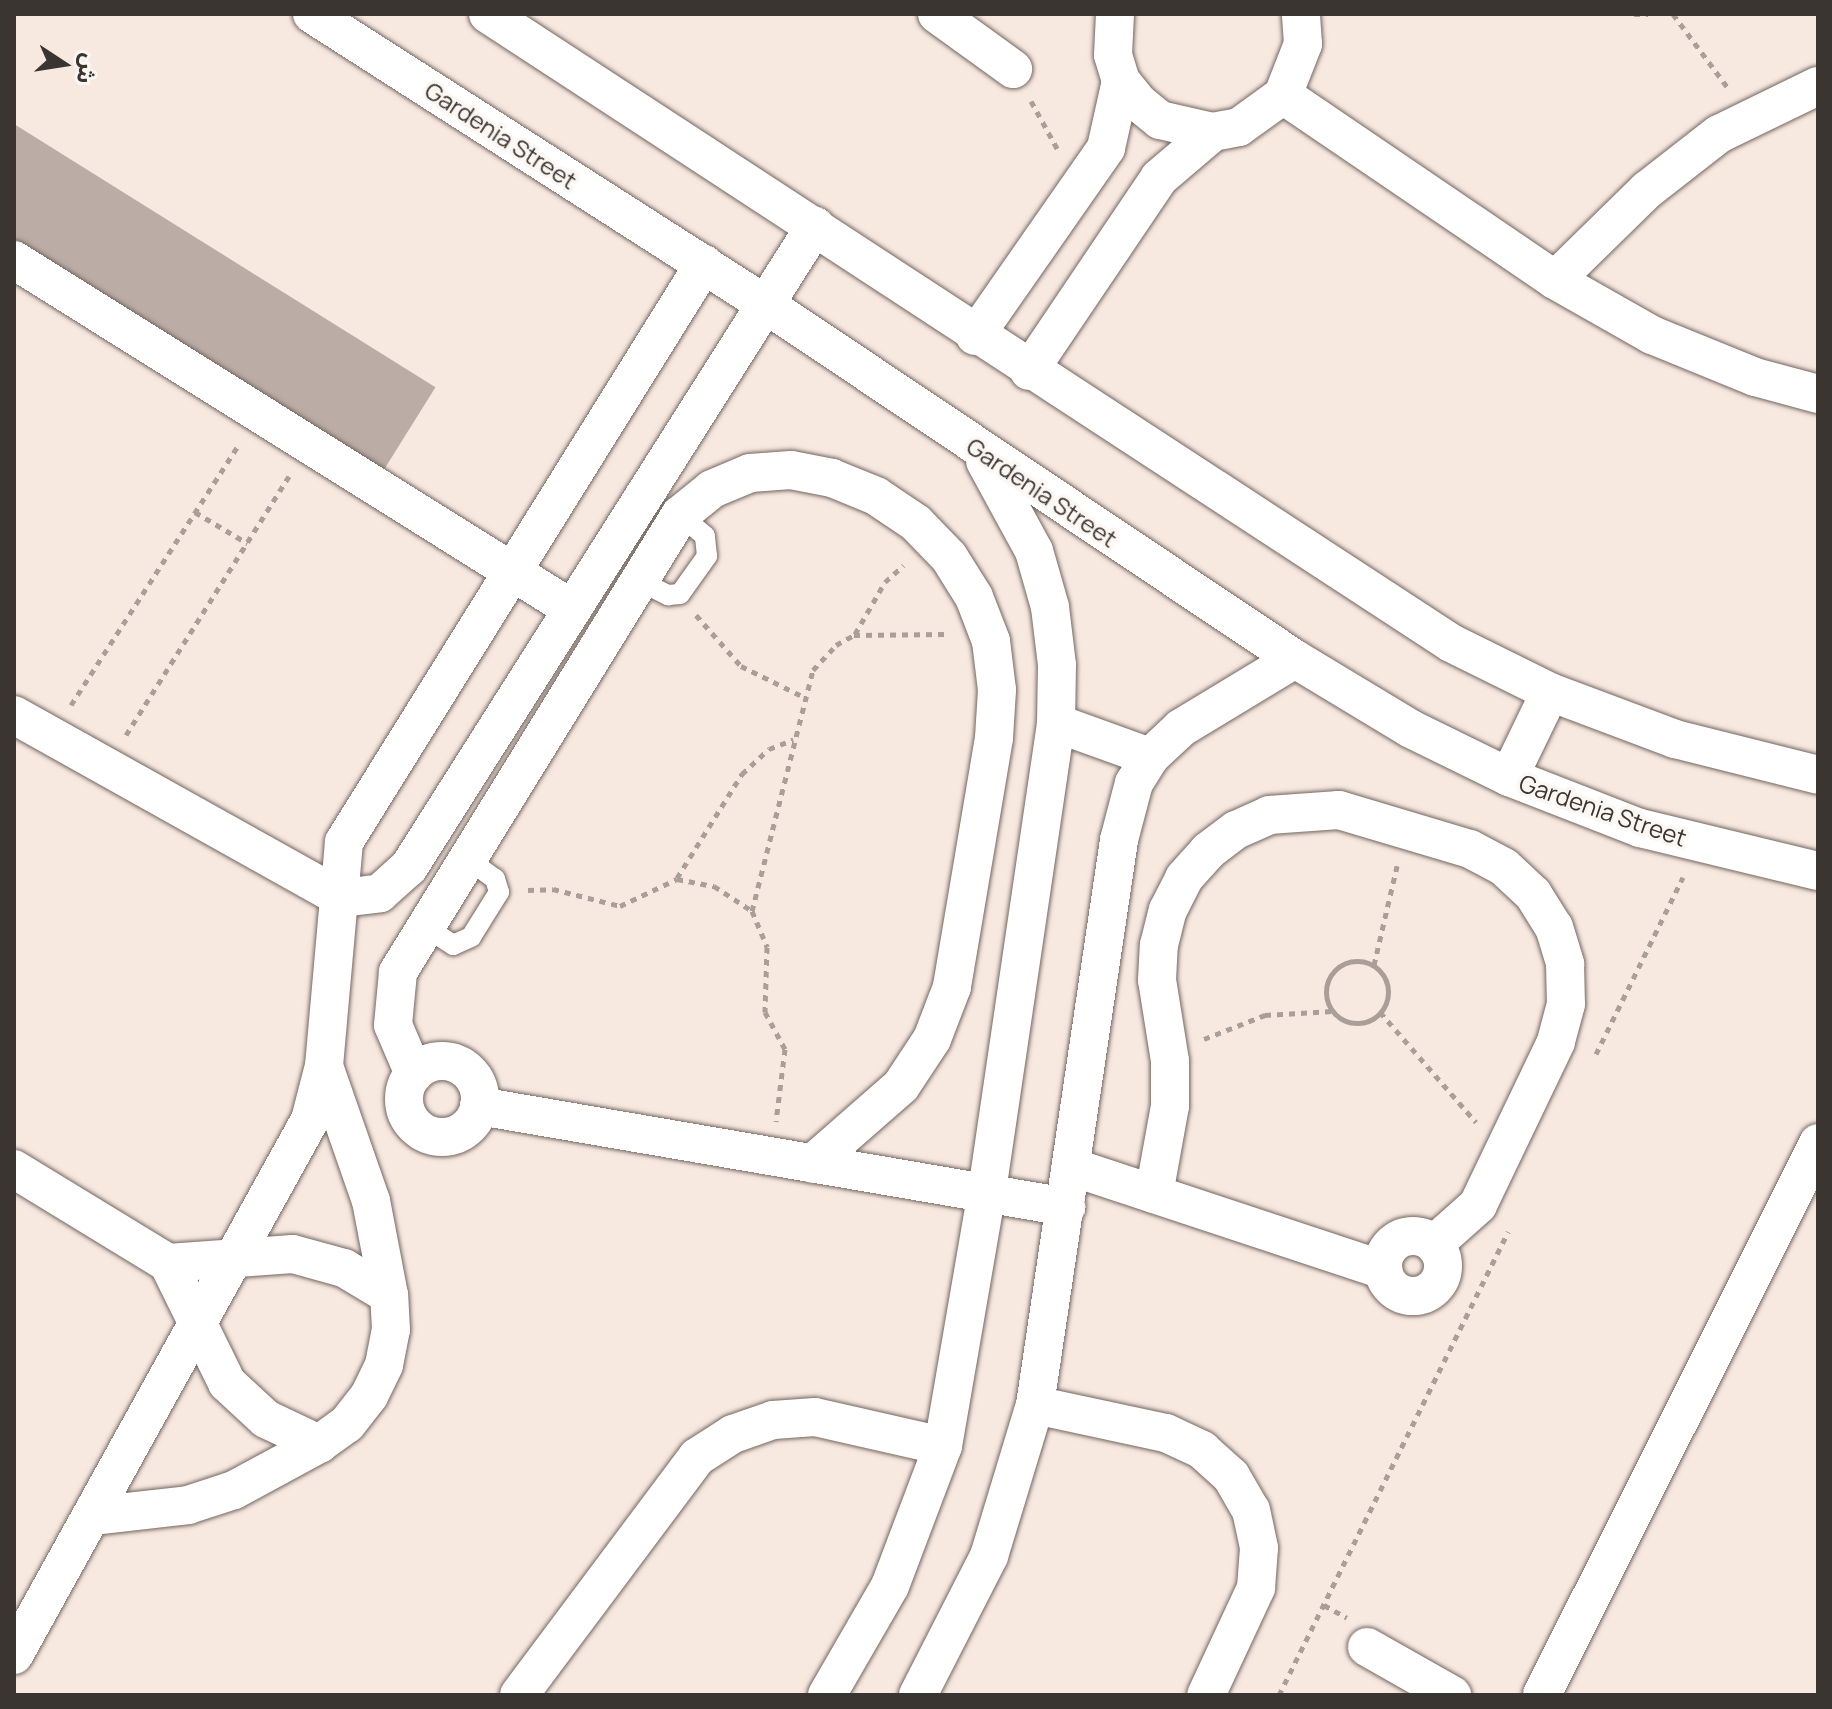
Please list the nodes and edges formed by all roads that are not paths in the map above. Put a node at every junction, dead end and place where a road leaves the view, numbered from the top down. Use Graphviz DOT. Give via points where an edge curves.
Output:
graph roads {
  1 [pos="312,14"];
  2 [pos="488,14"];
  3 [pos="937,14"];
  4 [pos="1115,14"];
  5 [pos="1302,15"];
  6 [pos="1013,69"];
  7 [pos="1121,81"];
  8 [pos="1818,86"];
  9 [pos="1283,95"];
  10 [pos="1213,132"];
  11 [pos="815,226"];
  12 [pos="14,260"];
  13 [pos="704,264"];
  14 [pos="1555,280"];
  15 [pos="768,306"];
  16 [pos="975,336"];
  17 [pos="1029,371"];
  18 [pos="1818,394"];
  19 [pos="978,450"];
  20 [pos="680,515"];
  21 [pos="511,572"];
  22 [pos="638,580"];
  23 [pos="572,609"];
  24 [pos="1295,659"];
  25 [pos="1550,692"];
  26 [pos="1056,723"];
  27 [pos="25,724"];
  28 [pos="1150,757"];
  29 [pos="1818,775"];
  30 [pos="1509,777"];
  31 [pos="466,858"];
  32 [pos="1818,871"];
  33 [pos="342,898"];
  34 [pos="424,926"];
  35 [pos="324,1066"];
  36 [pos="414,1074"];
  37 [pos="479,1106"];
  38 [pos="812,1164"];
  39 [pos="1072,1167"];
  40 [pos="1813,1167"];
  41 [pos="14,1169"];
  42 [pos="987,1191"];
  43 [pos="1154,1194"];
  44 [pos="1066,1207"];
  45 [pos="239,1255"];
  46 [pos="168,1263"];
  47 [pos="389,1295"];
  48 [pos="199,1327"];
  49 [pos="1035,1405"];
  50 [pos="319,1444"];
  51 [pos="943,1446"];
  52 [pos="92,1516"];
  53 [pos="1367,1647"];
  54 [pos="14,1655"];
  55 [pos="519,1695"];
  56 [pos="827,1695"];
  57 [pos="918,1695"];
  58 [pos="1206,1695"];
  59 [pos="1452,1695"];
  60 [pos="1542,1695"];
  1 -- 13 [label="street, Gardenia Street"];
  2 -- 11 [label="street"];
  3 -- 6 [label="street"];
  4 -- 7 [label="street" via="1113,55"];
  5 -- 9 [label="street" via="1300,58"];
  7 -- 10 [label="street" via="1160,120"];
  7 -- 16 [label="street" via="1106,148"];
  8 -- 14 [label="street" via="1719,134 1647,190"];
  9 -- 10 [label="street" via="1251,120"];
  9 -- 14 [label="street"];
  10 -- 17 [label="street" via="1159,178"];
  11 -- 15 [label="street"];
  11 -- 16 [label="street"];
  12 -- 21 [label="street"];
  13 -- 15 [label="street, Gardenia Street"];
  13 -- 21 [label="street"];
  14 -- 18 [label="street" via="1652,335 1755,377"];
  15 -- 19 [label="street, Gardenia Street"];
  15 -- 23 [label="street"];
  16 -- 17 [label="street"];
  17 -- 25 [label="street" via="1451,643"];
  19 -- 24 [label="street, Gardenia Street"];
  19 -- 26 [label="street" via="1010,498 1034,551 1050,607"];
  20 -- 22 [label="street"];
  20 -- 22 [label="lane" via="709,543 707,556 680,594 668,595"];
  20 -- 38 [label="street" via="750,473 791,470 832,478 876,496 916,523 949,557 974,597 991,641 997,690 994,738 952,987 932,1039 901,1086"];
  21 -- 23 [label="street"];
  21 -- 33 [label="street" via="344,842 338,879"];
  22 -- 31 [label="street"];
  23 -- 33 [label="street" via="403,874 380,893"];
  24 -- 28 [label="street" via="1217,702"];
  24 -- 30 [label="street, Gardenia Street" via="1411,729"];
  25 -- 29 [label="street" via="1675,739"];
  25 -- 30 [label="street"];
  26 -- 28 [label="street"];
  26 -- 42 [label="street"];
  27 -- 33 [label="street"];
  28 -- 39 [label="street" via="1124,811"];
  30 -- 32 [label="street, Gardenia Street" via="1640,828"];
  31 -- 34 [label="street"];
  31 -- 34 [label="lane" via="495,879 499,892 461,945"];
  33 -- 35 [label="street"];
  34 -- 36 [label="street" via="398,972 392,998 393,1025"];
  35 -- 45 [label="street" via="298,1146"];
  35 -- 47 [label="street" via="367,1186"];
  36 -- 37 [label="street" via="430,1063 459,1065 478,1086"];
  36 -- 37 [label="street" via="405,1107 426,1133 459,1133"];
  37 -- 38 [label="street"];
  38 -- 42 [label="street"];
  39 -- 43 [label="street"];
  39 -- 44 [label="street"];
  40 -- 60 [label="street"];
  41 -- 46 [label="street"];
  42 -- 44 [label="street"];
  42 -- 51 [label="street"];
  43 -- 43 [label="street" via="1383,1270 1400,1293 1427,1293 1444,1270 1434,1244 1472,1213 1556,1042 1566,1004 1565,964 1554,927 1533,894 1504,867 1470,849 1339,810 1269,815 1208,851 1179,889 1159,945 1157,980 1170,1106"];
  44 -- 49 [label="street"];
  45 -- 46 [label="street"];
  45 -- 47 [label="street" via="318,1259"];
  45 -- 48 [label="street"];
  46 -- 48 [label="street"];
  47 -- 50 [label="street" via="391,1330 379,1375 347,1424"];
  48 -- 50 [label="street" via="227,1383 243,1401 278,1426"];
  48 -- 52 [label="street"];
  49 -- 57 [label="street" via="989,1556"];
  49 -- 58 [label="street" via="1166,1433 1202,1450 1231,1476 1251,1510 1257,1535 1256,1588"];
  50 -- 52 [label="street" via="278,1470 223,1494 141,1513"];
  51 -- 55 [label="street" via="815,1417 773,1420 733,1434 697,1457"];
  51 -- 56 [label="street" via="890,1586"];
  52 -- 54 [label="street"];
  53 -- 59 [label="street"];
}
